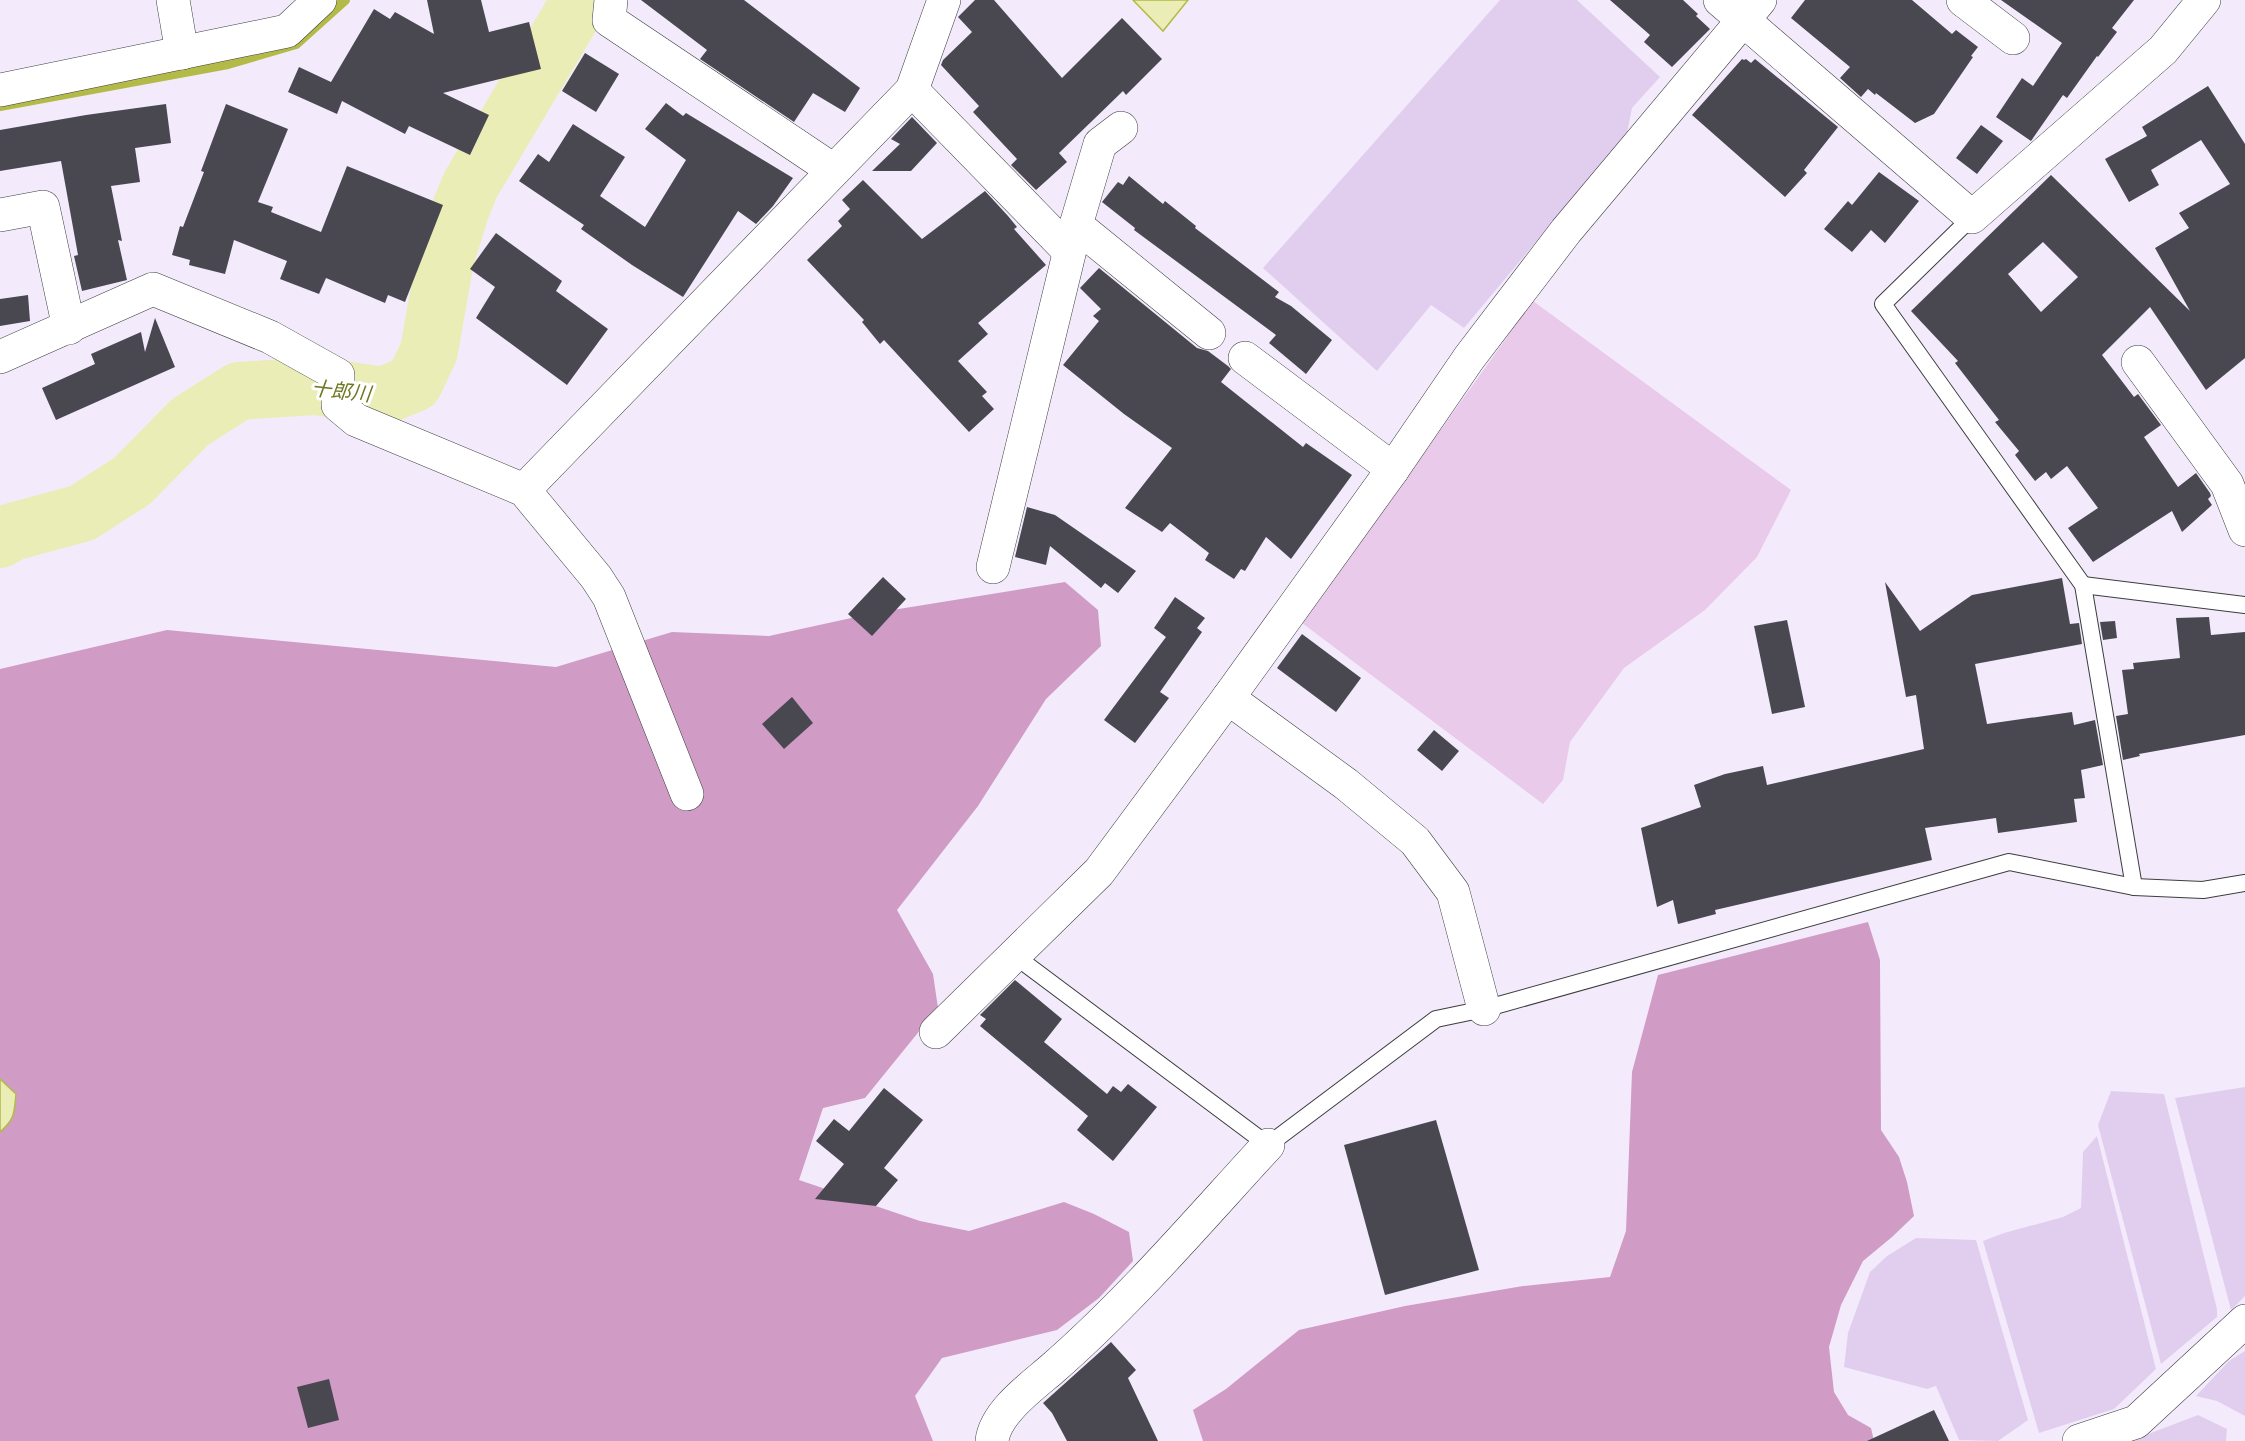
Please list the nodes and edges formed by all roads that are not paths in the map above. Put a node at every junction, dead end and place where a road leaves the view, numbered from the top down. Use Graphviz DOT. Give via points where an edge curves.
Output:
graph roads {
  1 [pos="173,0"];
  2 [pos="321,0"];
  3 [pos="611,0"];
  4 [pos="944,0"];
  5 [pos="1963,0"];
  6 [pos="2204,0"];
  7 [pos="1741,7"];
  8 [pos="2013,38"];
  9 [pos="182,53"];
  10 [pos="0,90"];
  11 [pos="912,90"];
  12 [pos="1121,128"];
  13 [pos="833,170"];
  14 [pos="0,215"];
  15 [pos="1972,217"];
  16 [pos="1072,238"];
  17 [pos="69,328"];
  18 [pos="1209,333"];
  19 [pos="0,357"];
  20 [pos="1245,358"];
  21 [pos="2138,362"];
  22 [pos="1393,469"];
  23 [pos="524,490"];
  24 [pos="2245,530"];
  25 [pos="993,567"];
  26 [pos="2083,585"];
  27 [pos="2245,605"];
  28 [pos="1228,699"];
  29 [pos="687,794"];
  30 [pos="2245,883"];
  31 [pos="2134,887"];
  32 [pos="1015,956"];
  33 [pos="1484,1009"];
  34 [pos="936,1032"];
  35 [pos="1268,1145"];
  36 [pos="2245,1321"];
  37 [pos="992,1441"];
  38 [pos="2079,1441"];
  1 -- 9 [label="street"];
  2 -- 9 [label="street" via="287,31"];
  3 -- 13 [label="street" via="609,20"];
  4 -- 11 [label="street"];
  5 -- 8 [label="street"];
  6 -- 15 [label="street" via="2163,50"];
  7 -- 15 [label="street"];
  7 -- 22 [label="street" via="1469,358"];
  9 -- 10 [label="street"];
  11 -- 13 [label="street"];
  11 -- 16 [label="street"];
  12 -- 16 [label="street" via="1100,144"];
  13 -- 23 [label="street"];
  14 -- 17 [label="street" via="43,207"];
  15 -- 26 [label="lane" via="1883,304"];
  16 -- 18 [label="street"];
  16 -- 25 [label="street"];
  17 -- 19 [label="street"];
  17 -- 23 [label="street" via="153,290 270,337 338,375 338,392 356,420"];
  20 -- 22 [label="street"];
  21 -- 24 [label="street" via="2227,484"];
  22 -- 28 [label="street"];
  23 -- 29 [label="street" via="609,597"];
  26 -- 27 [label="lane"];
  26 -- 31 [label="lane"];
  28 -- 32 [label="street" via="1099,872"];
  28 -- 33 [label="street" via="1347,784 1415,841 1453,892"];
  30 -- 31 [label="lane" via="2203,890"];
  31 -- 33 [label="lane" via="2009,862"];
  32 -- 34 [label="street"];
  32 -- 35 [label="lane"];
  33 -- 35 [label="lane" via="1436,1019"];
  35 -- 37 [label="street" via="1092,1335 1016,1401 993,1429"];
  36 -- 38 [label="street" via="2136,1422"];
}
